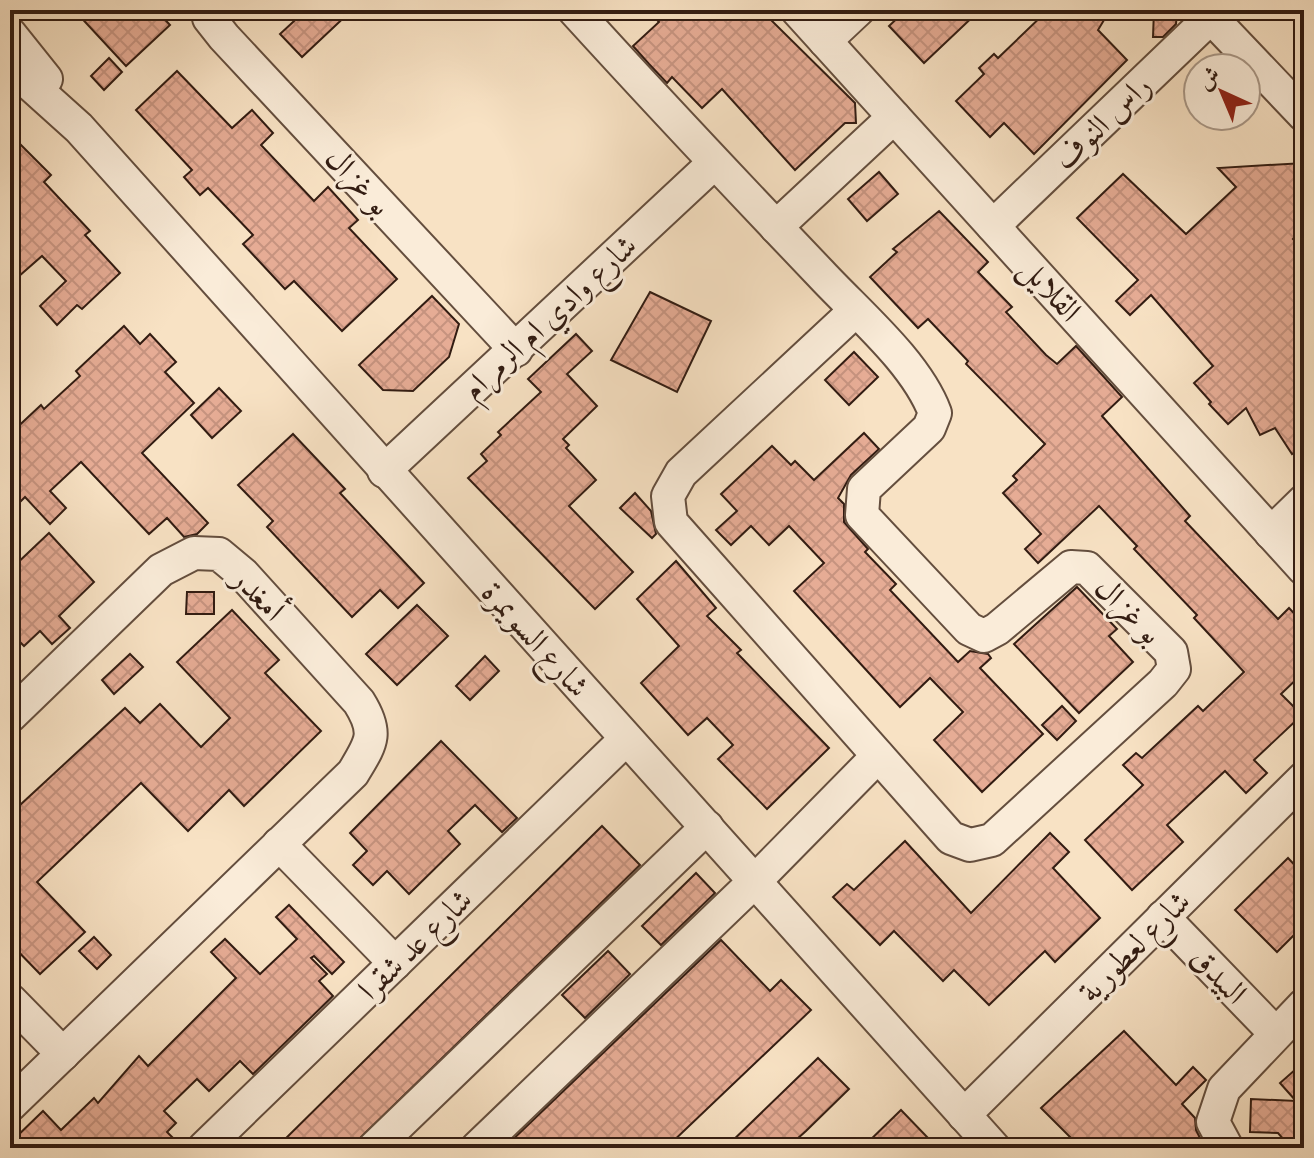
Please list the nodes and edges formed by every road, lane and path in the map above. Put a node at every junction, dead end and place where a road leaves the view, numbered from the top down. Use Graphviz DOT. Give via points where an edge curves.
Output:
graph roads {
  1 [pos="209,10"];
  2 [pos="574,10"];
  3 [pos="797,10"];
  4 [pos="858,10"];
  5 [pos="1208,14"];
  6 [pos="10,34"];
  7 [pos="825,41"];
  8 [pos="10,66"];
  9 [pos="1304,115"];
  10 [pos="894,117"];
  11 [pos="79,128"];
  12 [pos="714,163"];
  13 [pos="993,226"];
  14 [pos="776,227"];
  15 [pos="855,311"];
  16 [pos="516,350"];
  17 [pos="384,471"];
  18 [pos="1304,501"];
  19 [pos="1271,533"];
  20 [pos="1304,569"];
  21 [pos="10,716"];
  22 [pos="626,739"];
  23 [pos="878,756"];
  24 [pos="1304,778"];
  25 [pos="707,827"];
  26 [pos="279,844"];
  27 [pos="754,882"];
  28 [pos="1163,917"];
  29 [pos="395,963"];
  30 [pos="10,1000"];
  31 [pos="1304,1005"];
  32 [pos="1275,1033"];
  33 [pos="63,1054"];
  34 [pos="10,1105"];
  35 [pos="964,1115"];
  36 [pos="204,1148"];
  37 [pos="374,1148"];
  38 [pos="477,1148"];
  39 [pos="994,1148"];
  40 [pos="1227,1148"];
  1 -- 16 [label="street, بو غزال" via="224,37"];
  2 -- 12 [label="street, بو غزال"];
  3 -- 7 [label="street, القلايل"];
  4 -- 7 [label="street"];
  5 -- 9 [label="street, راس النوف"];
  5 -- 13 [label="street, راس النوف"];
  6 -- 11 [label="street, شارع السويمرة"];
  7 -- 10 [label="street, القلايل"];
  8 -- 11 [label="street, شارع السويمرة"];
  10 -- 13 [label="street, القلايل"];
  10 -- 14 [label="street"];
  11 -- 17 [label="street, شارع السويمرة"];
  12 -- 14 [label="street, بو غزال"];
  12 -- 16 [label="street, شارع وادي ام الرمرام"];
  13 -- 19 [label="street, القلايل"];
  14 -- 15 [label="street, بو غزال"];
  15 -- 23 [label="street, بو غزال" via="681,473 668,496 671,522"];
  15 -- 23 [label="street, بو غزال" via="926,388 935,413 929,428 864,489 862,515 969,629 984,636 1071,567 1087,568 1171,652 1174,669 992,840 970,845 951,838"];
  16 -- 17 [label="street, شارع وادي ام الرمرام"];
  17 -- 22 [label="street, شارع السويمرة"];
  18 -- 19 [label="street"];
  19 -- 20 [label="street, القلايل"];
  21 -- 26 [label="street, أمغدر" via="161,570 194,553 219,554 265,598 372,723 370,744 353,773"];
  22 -- 25 [label="street, شارع السويمرة"];
  22 -- 29 [label="street, شارع عد شقرا"];
  23 -- 27 [label="street"];
  24 -- 28 [label="street, شارع لعطورية"];
  25 -- 27 [label="street, شارع السويمرة"];
  25 -- 37 [label="street"];
  26 -- 29 [label="street"];
  26 -- 33 [label="street, أمغدر"];
  27 -- 35 [label="street, شارع السويمرة"];
  27 -- 38 [label="street"];
  28 -- 32 [label="street, البيدق"];
  28 -- 35 [label="street, شارع لعطورية"];
  29 -- 36 [label="street, شارع عد شقرا"];
  30 -- 33 [label="street"];
  31 -- 32 [label="street"];
  32 -- 40 [label="street" via="1224,1089 1213,1122"];
  33 -- 34 [label="street, أمغدر"];
  35 -- 39 [label="street, شارع السويمرة"];
}
